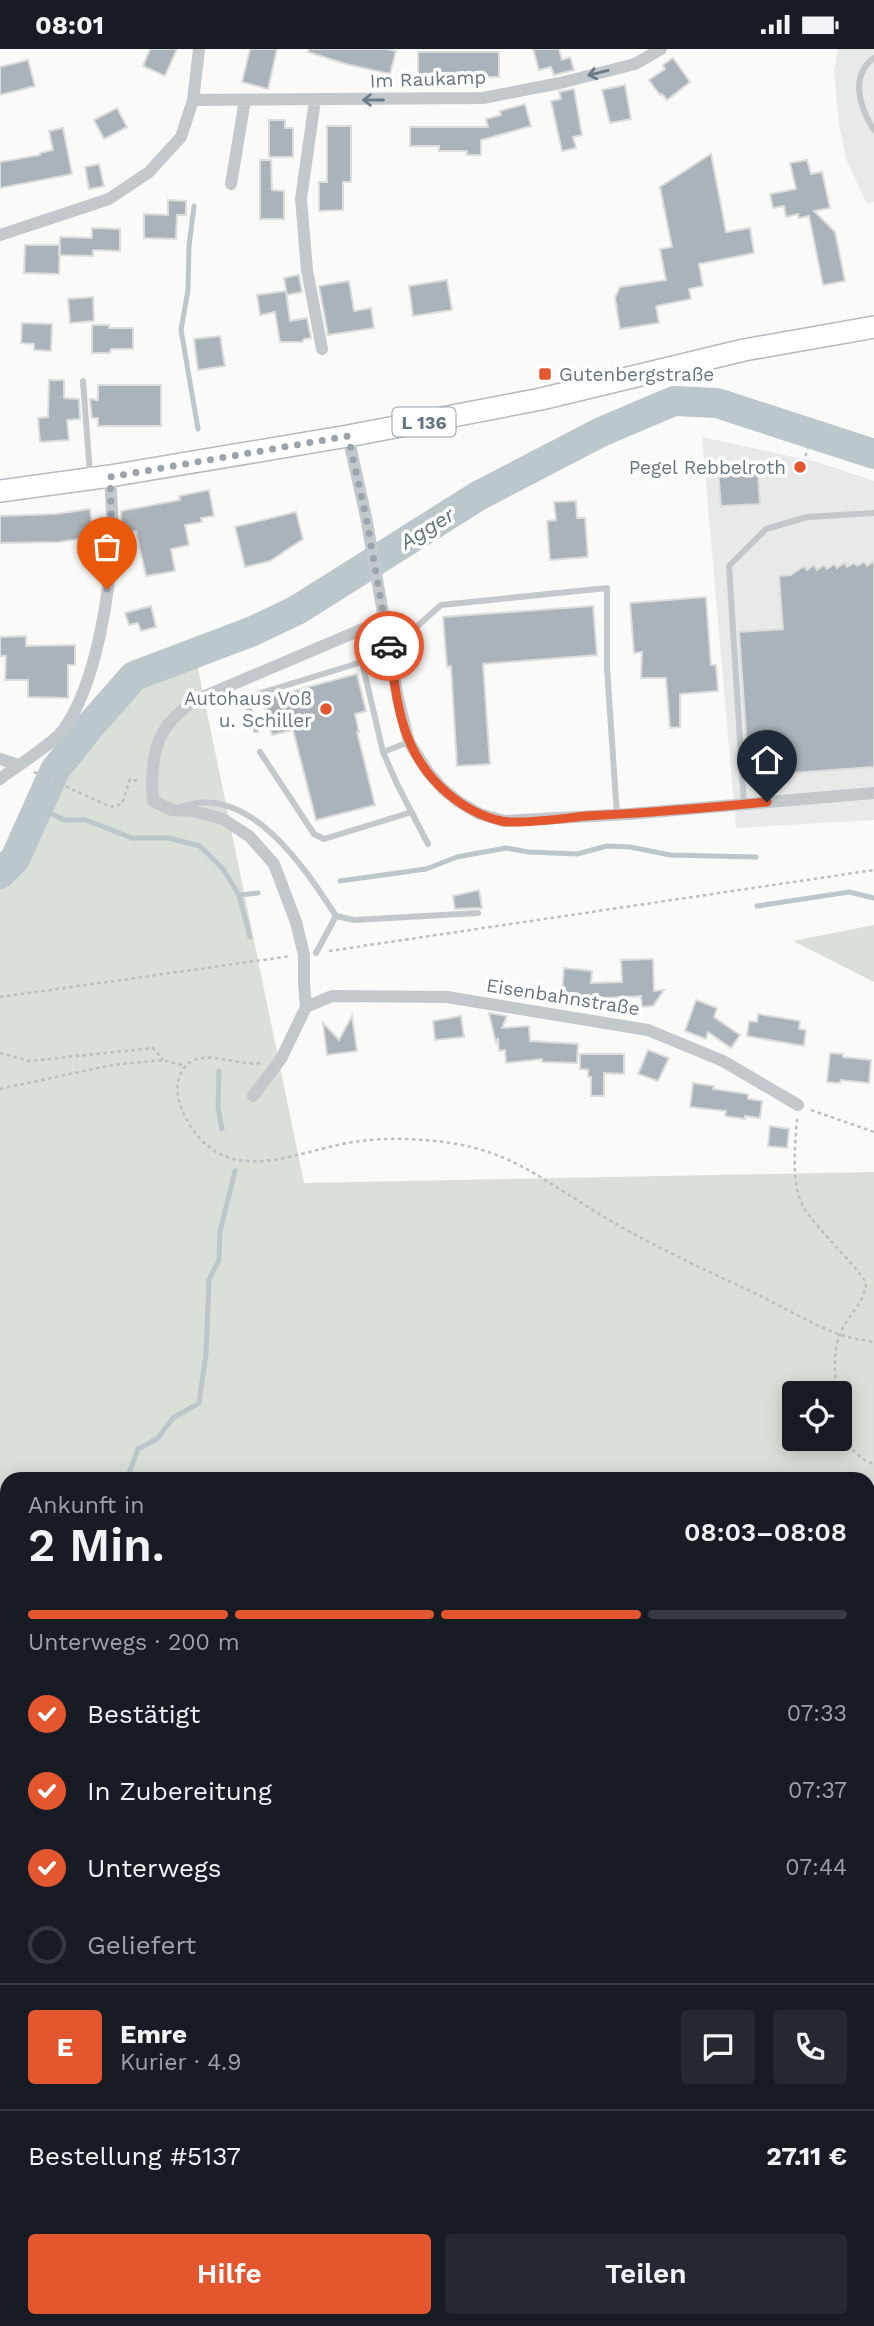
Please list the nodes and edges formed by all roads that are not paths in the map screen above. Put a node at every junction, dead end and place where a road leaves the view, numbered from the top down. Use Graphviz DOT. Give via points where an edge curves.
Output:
graph roads {
  1 [pos="199,49"];
  2 [pos="660,49"];
  3 [pos="874,58"];
  4 [pos="193,100"];
  5 [pos="245,100"];
  6 [pos="314,100"];
  7 [pos="874,130"];
  8 [pos="231,184"];
  9 [pos="0,235"];
  10 [pos="874,327"];
  11 [pos="322,349"];
  12 [pos="83,381"];
  13 [pos="348,436"];
  14 [pos="100,478"];
  15 [pos="0,491"];
  16 [pos="874,513"];
  17 [pos="384,620"];
  18 [pos="388,641"];
  19 [pos="256,730"];
  20 [pos="409,742"];
  21 [pos="260,752"];
  22 [pos="383,752"];
  23 [pos="0,759"];
  24 [pos="19,765"];
  25 [pos="0,779"];
  26 [pos="874,793"];
  27 [pos="744,804"];
  28 [pos="172,810"];
  29 [pos="411,812"];
  30 [pos="617,815"];
  31 [pos="428,844"];
  32 [pos="478,913"];
  33 [pos="335,916"];
  34 [pos="316,953"];
  35 [pos="306,1007"];
  36 [pos="253,1096"];
  37 [pos="799,1105"];
  1 -- 4 [label="street"];
  2 -- 6 [label="street, Im Raukamp, one-way" via="635,64 484,98"];
  3 -- 7 [label="lane" via="860,71 859,87 865,116"];
  4 -- 5 [label="street, Im Raukamp"];
  4 -- 9 [label="street" via="181,137 149,173 109,199"];
  5 -- 6 [label="street, Im Raukamp"];
  5 -- 8 [label="street"];
  6 -- 11 [label="street" via="302,199 307,270"];
  10 -- 13 [label="main road, L 136" via="744,350 541,399"];
  12 -- 14 [label="lane"];
  13 -- 14 [label="main road, L 136"];
  13 -- 17 [label="street"];
  14 -- 15 [label="main road, L 136"];
  14 -- 24 [label="street" via="112,536 104,615 89,677 62,732"];
  16 -- 27 [label="lane" via="807,517 766,529 729,566"];
  17 -- 18 [label="street"];
  17 -- 28 [label="street" via="191,702 166,726 154,756 153,801"];
  18 -- 20 [label="street"];
  18 -- 30 [label="lane" via="404,638 441,605 607,588"];
  19 -- 22 [label="lane" via="245,698 362,662"];
  20 -- 22 [label="lane"];
  20 -- 30 [label="street" via="443,789 480,814 504,821"];
  21 -- 29 [label="lane" via="314,834 324,839"];
  22 -- 29 [label="lane"];
  23 -- 24 [label="street"];
  24 -- 25 [label="street"];
  26 -- 27 [label="street"];
  27 -- 30 [label="street"];
  28 -- 33 [label="lane" via="192,803 214,803 268,829 297,859"];
  28 -- 35 [label="street, bridge" via="223,819 249,836 274,864 304,955"];
  29 -- 31 [label="lane"];
  32 -- 33 [label="lane" via="354,920"];
  33 -- 34 [label="lane"];
  35 -- 36 [label="street" via="281,1059"];
  35 -- 37 [label="street, Eisenbahnstraße" via="332,996 447,997 648,1030 723,1061"];
}
